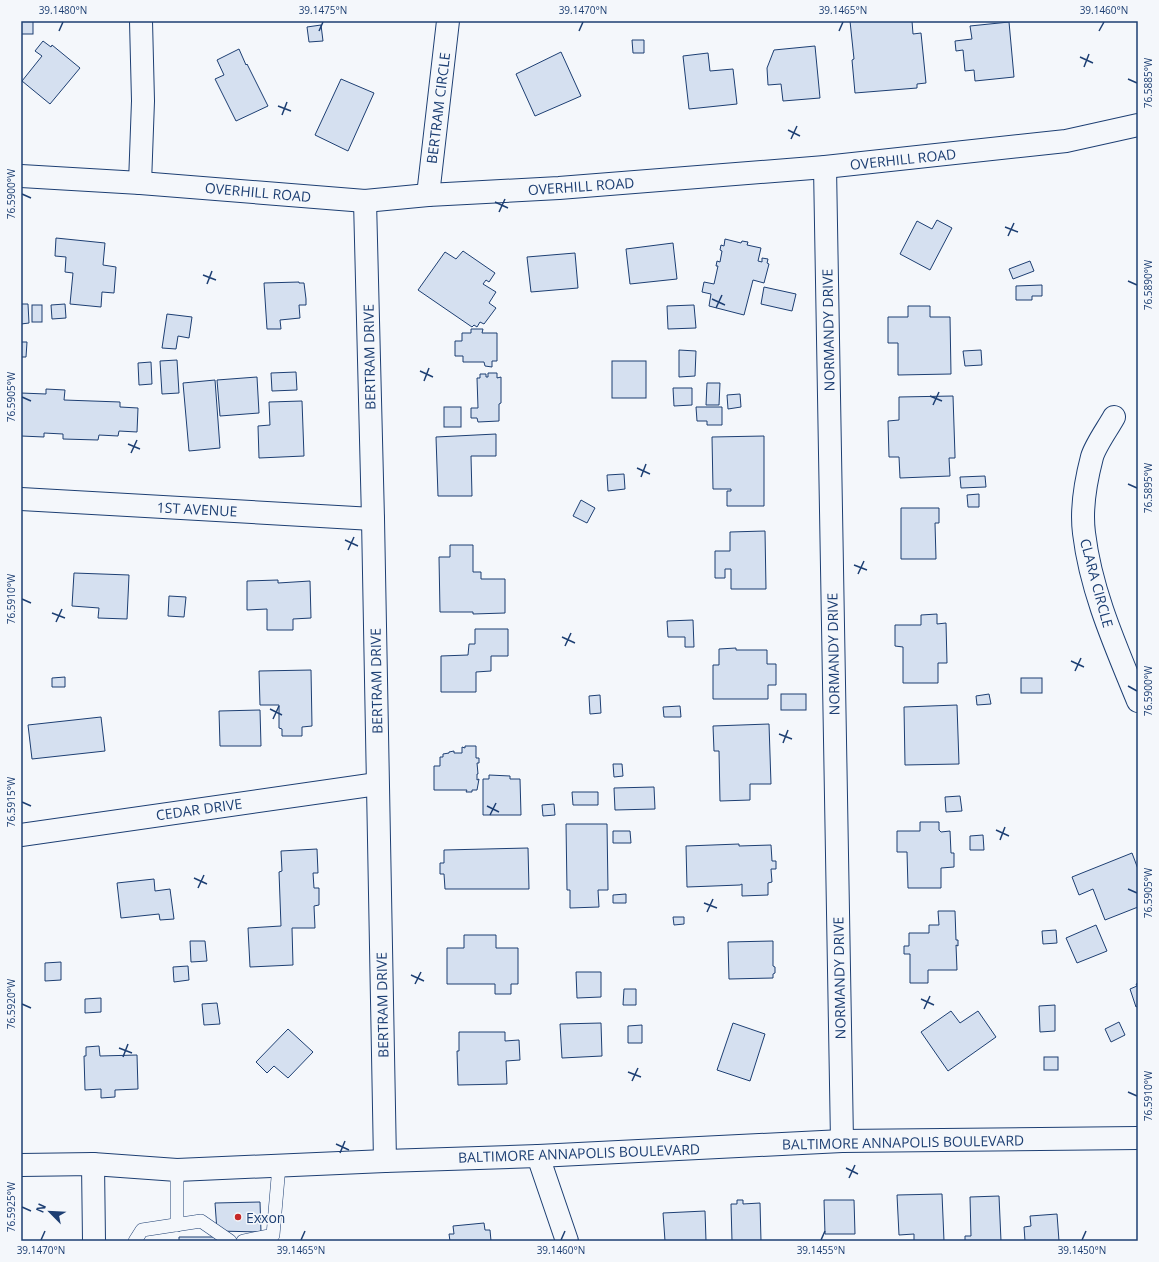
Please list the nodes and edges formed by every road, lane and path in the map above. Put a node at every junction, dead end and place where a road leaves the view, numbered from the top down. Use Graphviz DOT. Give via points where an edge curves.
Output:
graph roads {
  1 [pos="141,21"];
  2 [pos="448,21"];
  3 [pos="1138,125"];
  4 [pos="825,167"];
  5 [pos="21,176"];
  6 [pos="140,183"];
  7 [pos="428,195"];
  8 [pos="365,201"];
  9 [pos="1114,417"];
  10 [pos="21,499"];
  11 [pos="373,519"];
  12 [pos="1138,701"];
  13 [pos="377,784"];
  14 [pos="21,835"];
  15 [pos="1138,1138"];
  16 [pos="842,1141"];
  17 [pos="538,1156"];
  18 [pos="385,1161"];
  19 [pos="93,1164"];
  20 [pos="21,1165"];
  21 [pos="279,1166"];
  22 [pos="177,1170"];
  23 [pos="177,1225"];
  24 [pos="94,1241"];
  25 [pos="135,1241"];
  26 [pos="230,1241"];
  27 [pos="243,1241"];
  28 [pos="567,1241"];
  1 -- 6 [label="street" via="144,101"];
  2 -- 7 [label="street, BERTRAM CIRCLE"];
  3 -- 4 [label="street, OVERHILL ROAD" via="1066,141"];
  4 -- 7 [label="street, OVERHILL ROAD" via="559,188"];
  4 -- 16 [label="street, NORMANDY DRIVE"];
  5 -- 6 [label="street, OVERHILL ROAD"];
  6 -- 8 [label="street, OVERHILL ROAD"];
  7 -- 8 [label="street, OVERHILL ROAD"];
  8 -- 11 [label="street, BERTRAM DRIVE"];
  9 -- 12 [label="street, CLARA CIRCLE" via="1093,456 1084,498 1084,532 1105,618"];
  10 -- 11 [label="street, 1ST AVENUE"];
  11 -- 13 [label="street, BERTRAM DRIVE"];
  13 -- 14 [label="street, CEDAR DRIVE"];
  13 -- 18 [label="street, BERTRAM DRIVE"];
  15 -- 16 [label="street, BALTIMORE ANNAPOLIS BOULEVARD"];
  16 -- 17 [label="street, BALTIMORE ANNAPOLIS BOULEVARD"];
  17 -- 18 [label="street, BALTIMORE ANNAPOLIS BOULEVARD"];
  17 -- 28 [label="street"];
  18 -- 21 [label="street, BALTIMORE ANNAPOLIS BOULEVARD"];
  19 -- 20 [label="street, BALTIMORE ANNAPOLIS BOULEVARD"];
  19 -- 22 [label="street, BALTIMORE ANNAPOLIS BOULEVARD"];
  19 -- 24 [label="street"];
  21 -- 22 [label="street, BALTIMORE ANNAPOLIS BOULEVARD"];
  21 -- 27 [label="lane" via="273,1235"];
  22 -- 23 [label="lane"];
  23 -- 25 [label="lane" via="142,1230"];
  23 -- 26 [label="lane" via="201,1221"];
}
